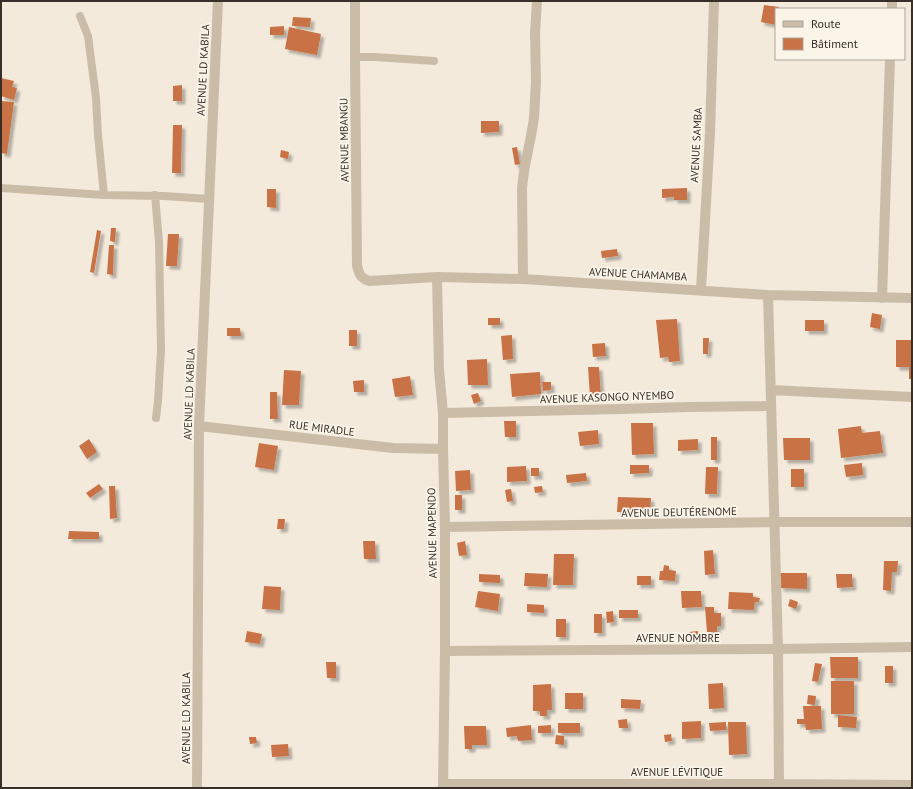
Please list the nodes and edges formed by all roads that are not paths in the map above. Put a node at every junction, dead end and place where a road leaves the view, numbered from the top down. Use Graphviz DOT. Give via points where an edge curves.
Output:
graph roads {
  1 [pos="218,1"];
  2 [pos="355,1"];
  3 [pos="537,1"];
  4 [pos="714,1"];
  5 [pos="80,16"];
  6 [pos="355,57"];
  7 [pos="890,60"];
  8 [pos="434,61"];
  9 [pos="1,188"];
  10 [pos="104,195"];
  11 [pos="155,196"];
  12 [pos="209,199"];
  13 [pos="437,277"];
  14 [pos="362,278"];
  15 [pos="523,279"];
  16 [pos="701,290"];
  17 [pos="768,295"];
  18 [pos="882,298"];
  19 [pos="912,298"];
  20 [pos="771,390"];
  21 [pos="912,397"];
  22 [pos="771,406"];
  23 [pos="443,413"];
  24 [pos="156,418"];
  25 [pos="199,426"];
  26 [pos="443,449"];
  27 [pos="775,522"];
  28 [pos="912,522"];
  29 [pos="445,527"];
  30 [pos="912,647"];
  31 [pos="778,649"];
  32 [pos="445,651"];
  33 [pos="912,785"];
  34 [pos="443,786"];
  35 [pos="779,786"];
  36 [pos="197,788"];
  1 -- 12 [label="street, AVENUE LD KABILA"];
  2 -- 6 [label="street, AVENUE MBANGU"];
  3 -- 15 [label="street" via="534,118 522,188"];
  4 -- 16 [label="street, AVENUE SAMBA"];
  5 -- 10 [label="lane" via="88,36"];
  6 -- 8 [label="lane"];
  6 -- 14 [label="street, AVENUE MBANGU" via="357,265"];
  7 -- 18 [label="street"];
  9 -- 10 [label="lane"];
  10 -- 11 [label="lane"];
  11 -- 12 [label="lane"];
  11 -- 24 [label="lane" via="159,242 161,350"];
  12 -- 25 [label="street, AVENUE LD KABILA"];
  13 -- 14 [label="street, AVENUE CHAMAMBA" via="369,281"];
  13 -- 15 [label="street, AVENUE CHAMAMBA"];
  13 -- 23 [label="street, AVENUE MAPENDO" via="439,370"];
  15 -- 16 [label="street, AVENUE CHAMAMBA"];
  16 -- 17 [label="street, AVENUE CHAMAMBA"];
  17 -- 18 [label="street, AVENUE CHAMAMBA"];
  17 -- 20 [label="street"];
  18 -- 19 [label="street, AVENUE CHAMAMBA"];
  20 -- 21 [label="street"];
  20 -- 22 [label="street"];
  22 -- 23 [label="street, AVENUE KASONGO NYEMBO"];
  22 -- 27 [label="street"];
  23 -- 26 [label="street, AVENUE MAPENDO"];
  25 -- 26 [label="street, RUE MIRADLE" via="393,448"];
  25 -- 36 [label="street, AVENUE LD KABILA"];
  26 -- 29 [label="street, AVENUE MAPENDO"];
  27 -- 28 [label="street, AVENUE DEUTÉRENOME"];
  27 -- 29 [label="street, AVENUE DEUTÉRENOME"];
  27 -- 31 [label="street"];
  29 -- 32 [label="street, AVENUE MAPENDO"];
  30 -- 31 [label="street, AVENUE NOMBRE"];
  31 -- 32 [label="street, AVENUE NOMBRE"];
  31 -- 35 [label="street"];
  32 -- 34 [label="street, AVENUE MAPENDO"];
  33 -- 35 [label="street, AVENUE LÉVITIQUE"];
  34 -- 35 [label="street, AVENUE LÉVITIQUE"];
}
